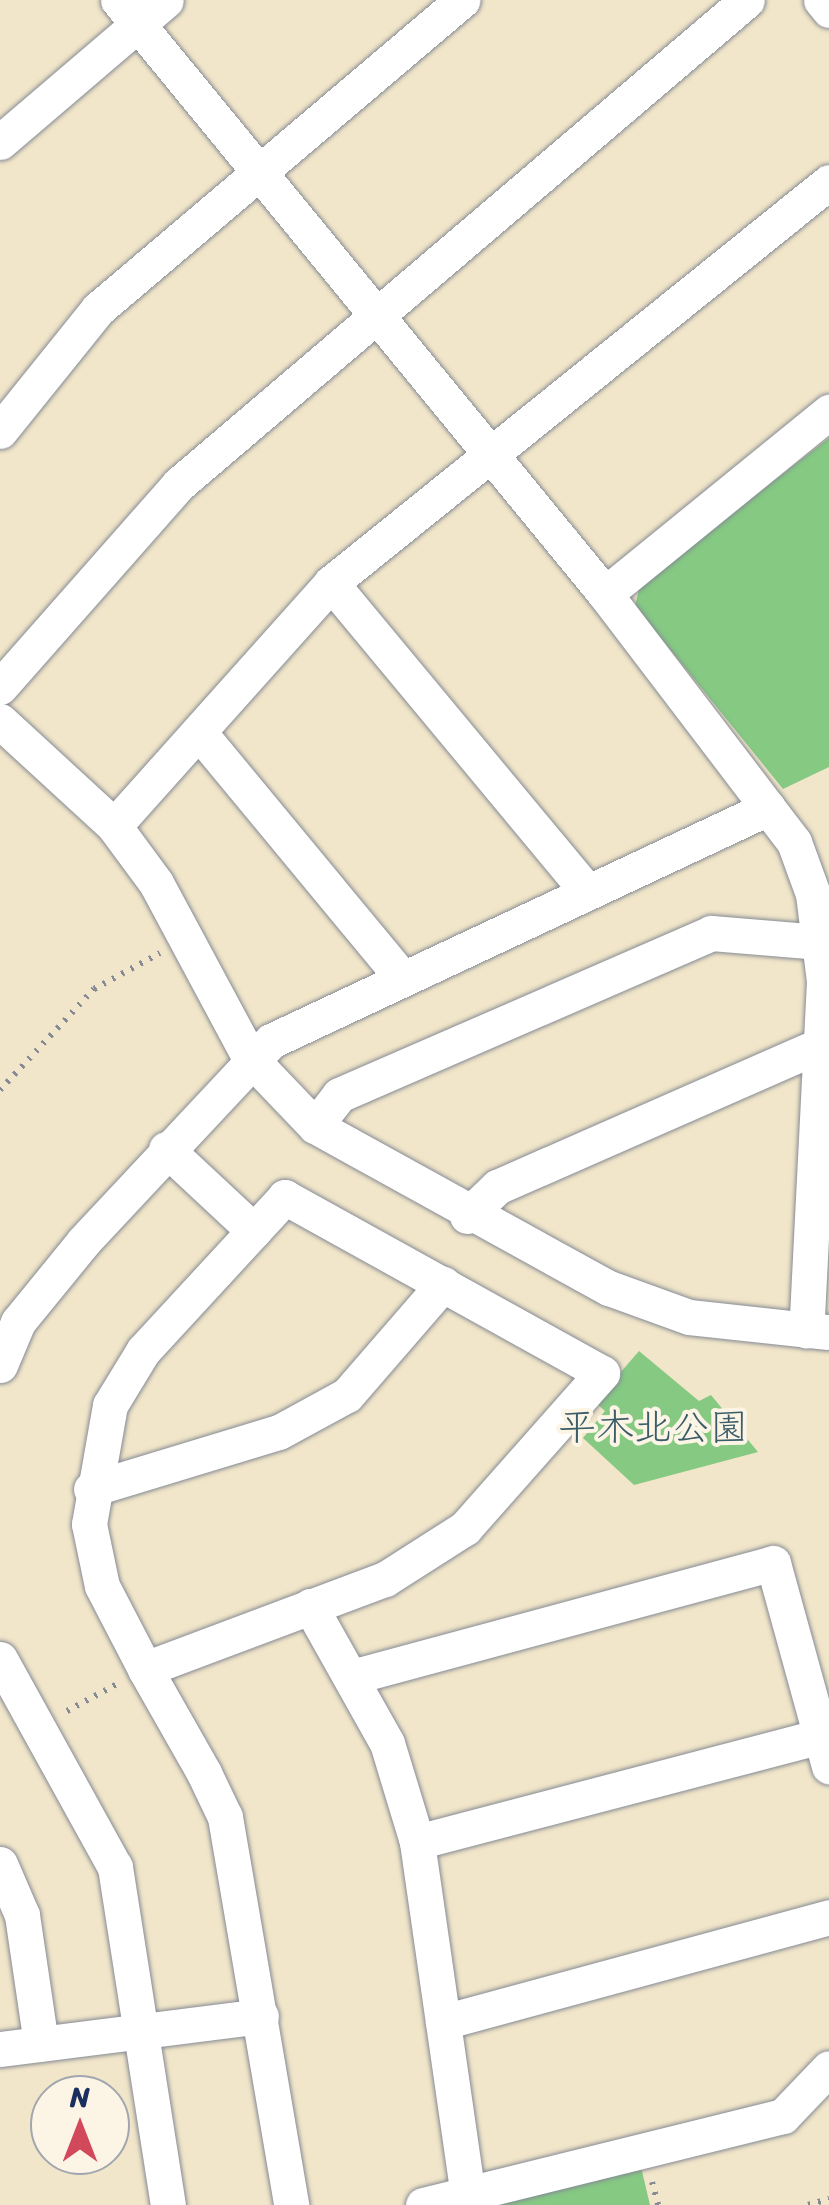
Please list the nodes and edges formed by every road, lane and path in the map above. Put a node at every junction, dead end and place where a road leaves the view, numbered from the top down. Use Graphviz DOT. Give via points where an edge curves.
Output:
graph roads {
  1 [pos="166,0"];
  2 [pos="463,0"];
  3 [pos="747,0"];
  4 [pos="821,0"];
  5 [pos="829,10"];
  6 [pos="128,12"];
  7 [pos="0,142"];
  8 [pos="252,170"];
  9 [pos="829,182"];
  10 [pos="373,319"];
  11 [pos="829,412"];
  12 [pos="0,431"];
  13 [pos="484,452"];
  14 [pos="331,583"];
  15 [pos="604,594"];
  16 [pos="0,687"];
  17 [pos="0,722"];
  18 [pos="202,736"];
  19 [pos="768,808"];
  20 [pos="114,826"];
  21 [pos="588,892"];
  22 [pos="186,938"];
  23 [pos="822,942"];
  24 [pos="402,978"];
  25 [pos="821,1045"];
  26 [pos="250,1058"];
  27 [pos="0,1090"];
  28 [pos="315,1126"];
  29 [pos="166,1149"];
  30 [pos="466,1216"];
  31 [pos="254,1231"];
  32 [pos="444,1284"];
  33 [pos="818,1332"];
  34 [pos="0,1365"];
  35 [pos="91,1489"];
  36 [pos="310,1606"];
  37 [pos="0,1658"];
  38 [pos="145,1669"];
  39 [pos="355,1676"];
  40 [pos="39,1727"];
  41 [pos="826,1750"];
  42 [pos="417,1842"];
  43 [pos="0,1864"];
  44 [pos="829,1917"];
  45 [pos="262,2016"];
  46 [pos="442,2022"];
  47 [pos="144,2033"];
  48 [pos="40,2044"];
  49 [pos="0,2048"];
  50 [pos="829,2068"];
  51 [pos="468,2197"];
  52 [pos="829,2199"];
  53 [pos="168,2205"];
  54 [pos="292,2205"];
  55 [pos="422,2205"];
  56 [pos="808,2205"];
  1 -- 6 [label="street"];
  2 -- 8 [label="street"];
  3 -- 10 [label="street"];
  4 -- 5 [label="street"];
  6 -- 7 [label="street"];
  6 -- 8 [label="street"];
  8 -- 10 [label="street"];
  8 -- 12 [label="street" via="98,310"];
  9 -- 13 [label="street"];
  10 -- 13 [label="street"];
  10 -- 16 [label="street" via="179,484"];
  11 -- 15 [label="street"];
  13 -- 14 [label="street"];
  13 -- 15 [label="street"];
  14 -- 18 [label="street"];
  14 -- 21 [label="street"];
  15 -- 19 [label="street"];
  17 -- 20 [label="street"];
  18 -- 20 [label="street"];
  18 -- 24 [label="street"];
  19 -- 21 [label="street"];
  19 -- 23 [label="street" via="794,842"];
  20 -- 22 [label="street"];
  21 -- 24 [label="street"];
  22 -- 26 [label="street"];
  22 -- 27 [label="path" via="94,989"];
  23 -- 25 [label="street"];
  23 -- 28 [label="street" via="712,933 339,1096"];
  24 -- 26 [label="street"];
  25 -- 30 [label="street" via="497,1186"];
  25 -- 33 [label="street"];
  26 -- 28 [label="street"];
  26 -- 29 [label="street"];
  28 -- 30 [label="street"];
  29 -- 31 [label="street"];
  29 -- 34 [label="street" via="18,1322"];
  30 -- 33 [label="street" via="689,1317"];
  31 -- 32 [label="street" via="286,1197"];
  31 -- 35 [label="street" via="143,1350 110,1406"];
  32 -- 35 [label="street" via="347,1395 279,1432"];
  32 -- 36 [label="street" via="602,1373 465,1528 384,1579"];
  35 -- 38 [label="street" via="102,1586"];
  36 -- 38 [label="street"];
  36 -- 39 [label="street"];
  37 -- 40 [label="street"];
  38 -- 40 [label="path"];
  38 -- 45 [label="street" via="225,1817"];
  39 -- 41 [label="street" via="773,1563"];
  39 -- 42 [label="street"];
  40 -- 47 [label="street" via="115,1867"];
  41 -- 42 [label="street"];
  42 -- 46 [label="street"];
  43 -- 48 [label="street" via="22,1915"];
  44 -- 46 [label="street"];
  45 -- 47 [label="street"];
  45 -- 54 [label="street"];
  46 -- 51 [label="street"];
  47 -- 48 [label="street"];
  47 -- 53 [label="street"];
  48 -- 49 [label="street"];
  50 -- 51 [label="street" via="783,2116"];
  51 -- 55 [label="street"];
  52 -- 56 [label="path"];
}
